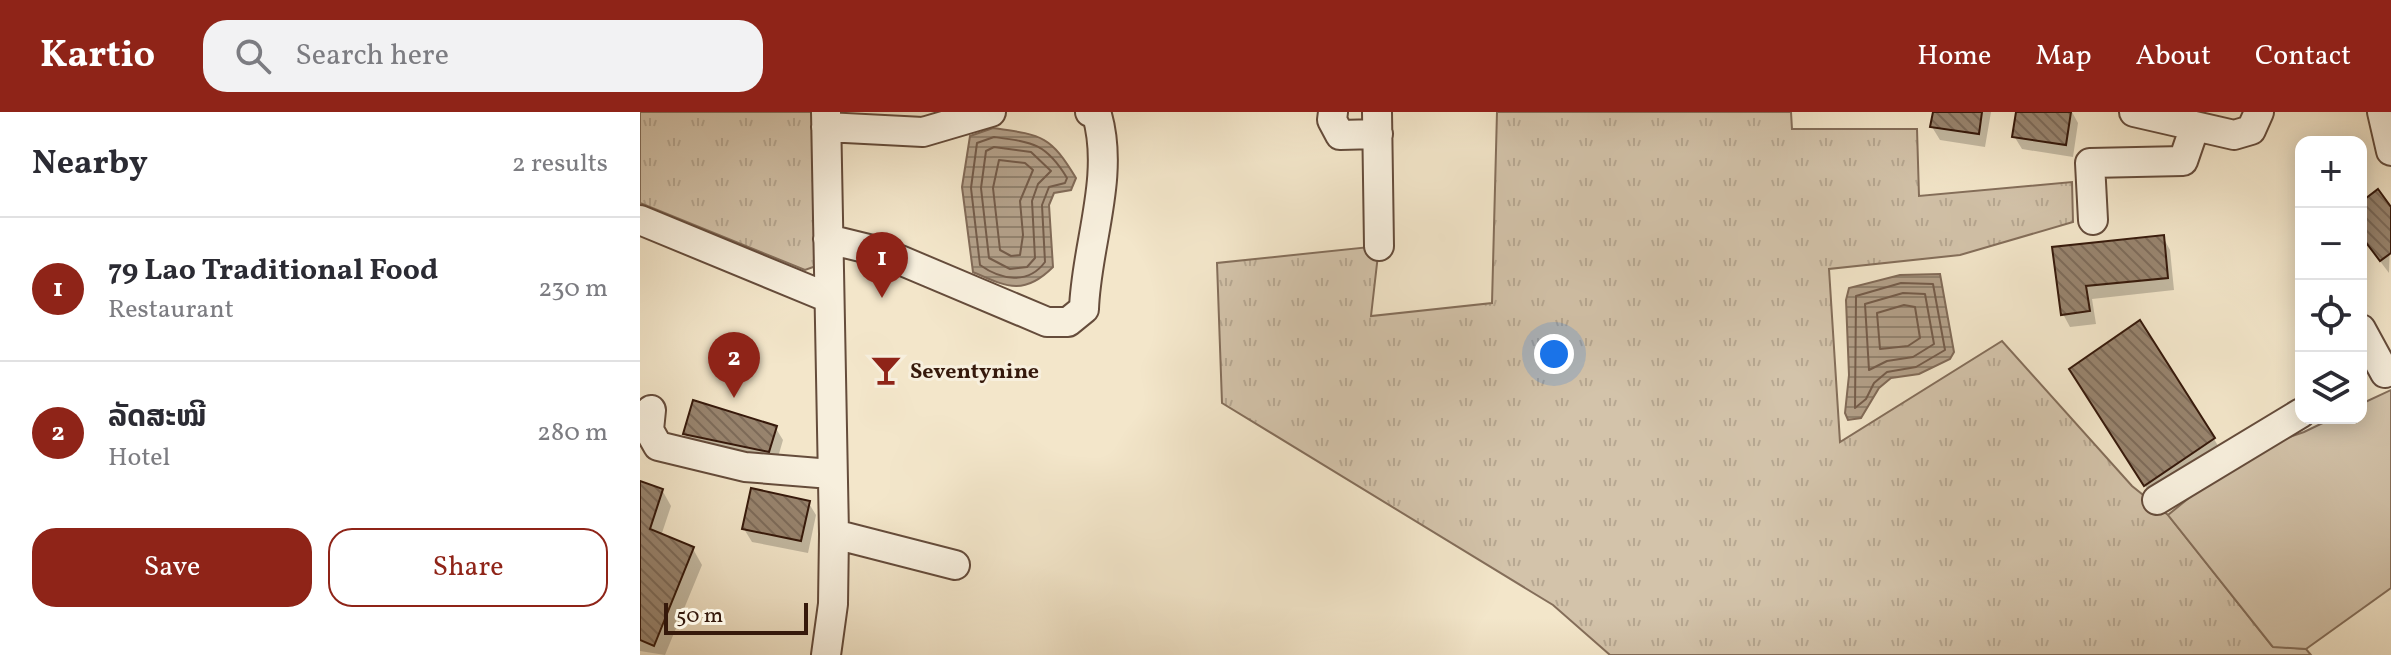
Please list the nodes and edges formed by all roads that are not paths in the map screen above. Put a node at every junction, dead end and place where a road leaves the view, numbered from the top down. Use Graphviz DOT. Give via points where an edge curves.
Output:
graph roads {
  1 [pos="991,112"];
  2 [pos="1090,112"];
  3 [pos="1333,112"];
  4 [pos="2134,112"];
  5 [pos="2259,112"];
  6 [pos="2382,112"];
  7 [pos="826,120"];
  8 [pos="1378,123"];
  9 [pos="2195,126"];
  10 [pos="2391,151"];
  11 [pos="640,220"];
  12 [pos="2093,220"];
  13 [pos="828,239"];
  14 [pos="1379,246"];
  15 [pos="829,298"];
  16 [pos="2367,345"];
  17 [pos="2379,376"];
  18 [pos="651,410"];
  19 [pos="2295,417"];
  20 [pos="640,458"];
  21 [pos="831,486"];
  22 [pos="2157,500"];
  23 [pos="834,534"];
  24 [pos="955,565"];
  25 [pos="826,655"];
  1 -- 7 [label="street" via="923,132"];
  2 -- 13 [label="street" via="1097,115 1104,139 1100,187 1084,309 1068,322 1047,322 881,252"];
  3 -- 8 [label="street" via="1340,135"];
  4 -- 9 [label="street"];
  5 -- 9 [label="street" via="2244,134"];
  6 -- 10 [label="street"];
  7 -- 13 [label="street"];
  8 -- 14 [label="street"];
  9 -- 12 [label="street" via="2183,161 2090,163"];
  11 -- 15 [label="street"];
  13 -- 15 [label="street"];
  15 -- 21 [label="street"];
  16 -- 17 [label="street"];
  18 -- 21 [label="street" via="649,430 658,446"];
  19 -- 22 [label="street"];
  20 -- 21 [label="street"];
  21 -- 23 [label="street"];
  23 -- 24 [label="street"];
  23 -- 25 [label="street"];
}
